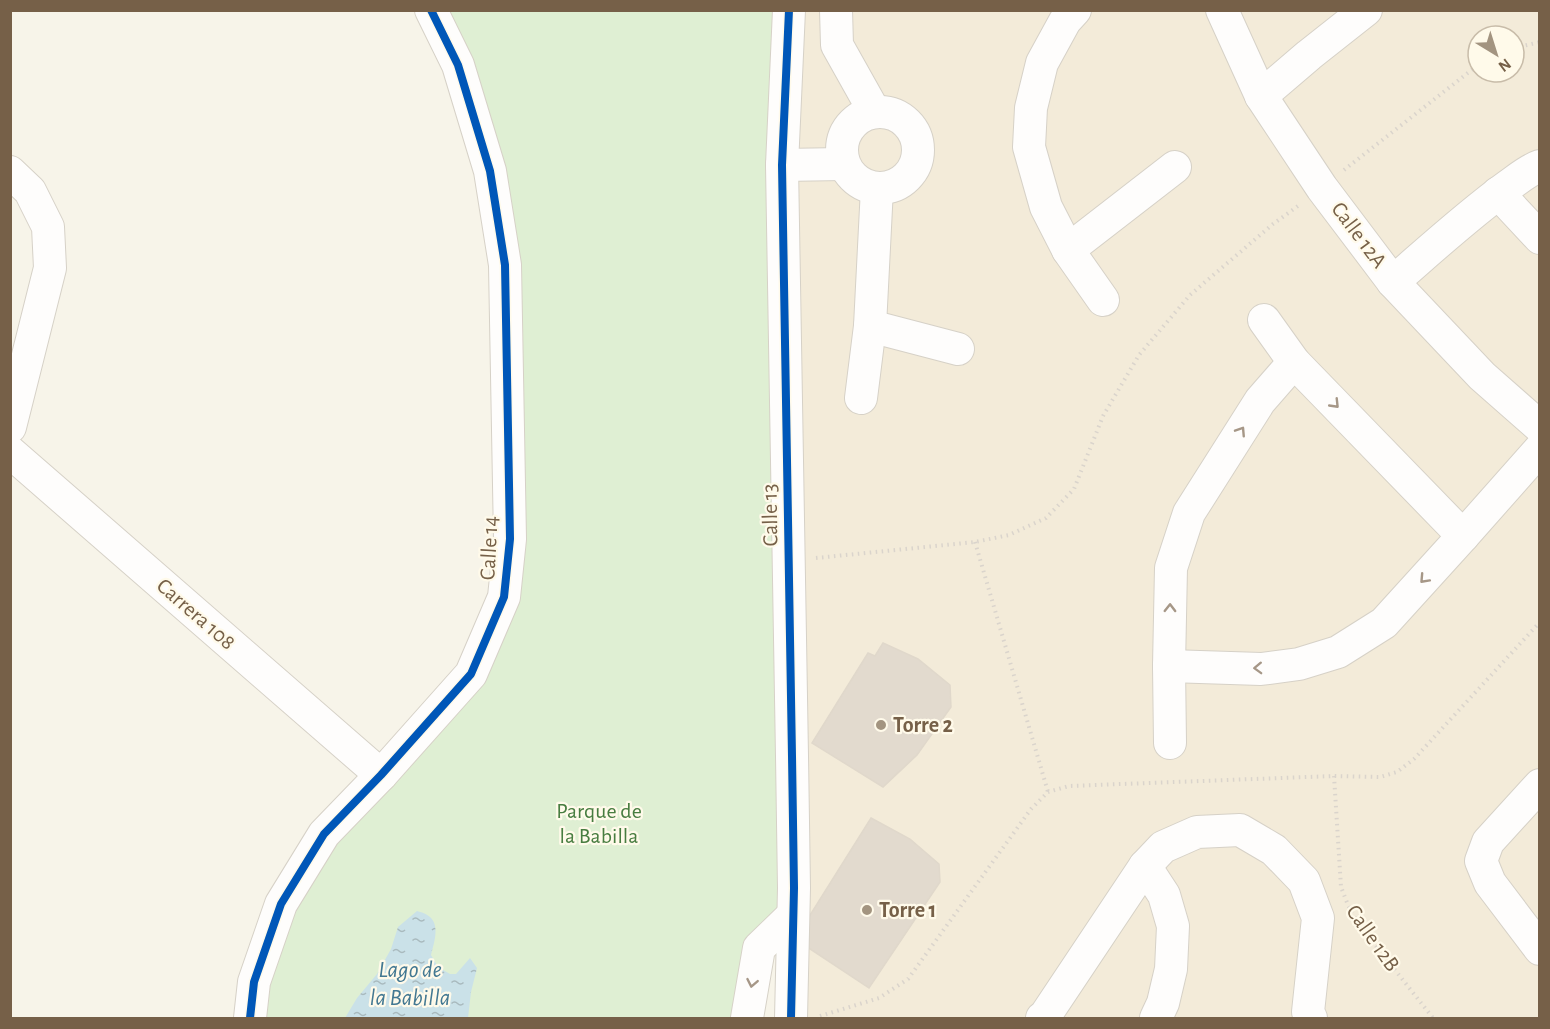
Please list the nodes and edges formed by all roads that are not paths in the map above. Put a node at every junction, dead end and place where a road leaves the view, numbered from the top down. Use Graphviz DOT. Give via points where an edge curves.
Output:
graph roads {
  1 [pos="431,10"];
  2 [pos="789,10"];
  3 [pos="836,10"];
  4 [pos="1075,10"];
  5 [pos="1222,10"];
  6 [pos="1361,12"];
  7 [pos="1261,96"];
  8 [pos="874,111"];
  9 [pos="843,164"];
  10 [pos="782,165"];
  11 [pos="1539,166"];
  12 [pos="1175,167"];
  13 [pos="10,172"];
  14 [pos="877,188"];
  15 [pos="1498,193"];
  16 [pos="1539,238"];
  17 [pos="1068,250"];
  18 [pos="1394,282"];
  19 [pos="1103,300"];
  20 [pos="1264,320"];
  21 [pos="870,327"];
  22 [pos="958,349"];
  23 [pos="1294,362"];
  24 [pos="861,398"];
  25 [pos="10,427"];
  26 [pos="1539,427"];
  27 [pos="1539,449"];
  28 [pos="10,452"];
  29 [pos="1463,536"];
  30 [pos="1169,666"];
  31 [pos="1170,743"];
  32 [pos="381,775"];
  33 [pos="1539,784"];
  34 [pos="1144,866"];
  35 [pos="793,915"];
  36 [pos="1539,949"];
  37 [pos="250,1018"];
  38 [pos="747,1018"];
  39 [pos="791,1018"];
  40 [pos="1046,1018"];
  41 [pos="1156,1018"];
  42 [pos="1311,1018"];
  1 -- 32 [label="street, Calle 14" via="458,65 490,171 505,265 510,539 504,597 471,674"];
  2 -- 10 [label="street, Calle 13"];
  3 -- 8 [label="street" via="837,45"];
  4 -- 17 [label="street" via="1042,63 1031,108 1029,147 1046,207"];
  5 -- 7 [label="street, Calle 12A"];
  6 -- 7 [label="street"];
  7 -- 18 [label="street, Calle 12A" via="1322,188"];
  8 -- 9 [label="street" via="853,122 842,141"];
  8 -- 14 [label="street" via="892,112 908,122 917,138 918,157 910,174 895,185"];
  9 -- 10 [label="street"];
  9 -- 14 [label="street" via="857,181"];
  10 -- 35 [label="street, Calle 13"];
  11 -- 15 [label="street"];
  12 -- 17 [label="street"];
  13 -- 25 [label="street" via="30,191 48,227 50,268"];
  14 -- 21 [label="street"];
  15 -- 16 [label="street"];
  15 -- 18 [label="street"];
  17 -- 19 [label="street"];
  18 -- 26 [label="street, Calle 12A" via="1482,376"];
  20 -- 23 [label="street"];
  21 -- 22 [label="street"];
  21 -- 24 [label="street"];
  23 -- 29 [label="street, one-way"];
  30 -- 23 [label="street, one-way" via="1171,568 1189,513 1260,401"];
  27 -- 29 [label="street"];
  28 -- 32 [label="street, Carrera 108"];
  29 -- 30 [label="street, one-way" via="1384,623 1338,652 1299,664 1261,669"];
  30 -- 31 [label="street"];
  32 -- 37 [label="street, Calle 14" via="324,834 281,904 254,982"];
  33 -- 36 [label="street" via="1488,842 1481,861 1490,883"];
  34 -- 40 [label="street"];
  34 -- 41 [label="street" via="1164,895 1173,926 1171,969"];
  34 -- 42 [label="street" via="1163,847 1197,832 1240,830 1274,850 1304,881 1318,918 1308,1012"];
  35 -- 38 [label="street, one-way" via="759,948"];
  35 -- 39 [label="street, Calle 13"];
}
